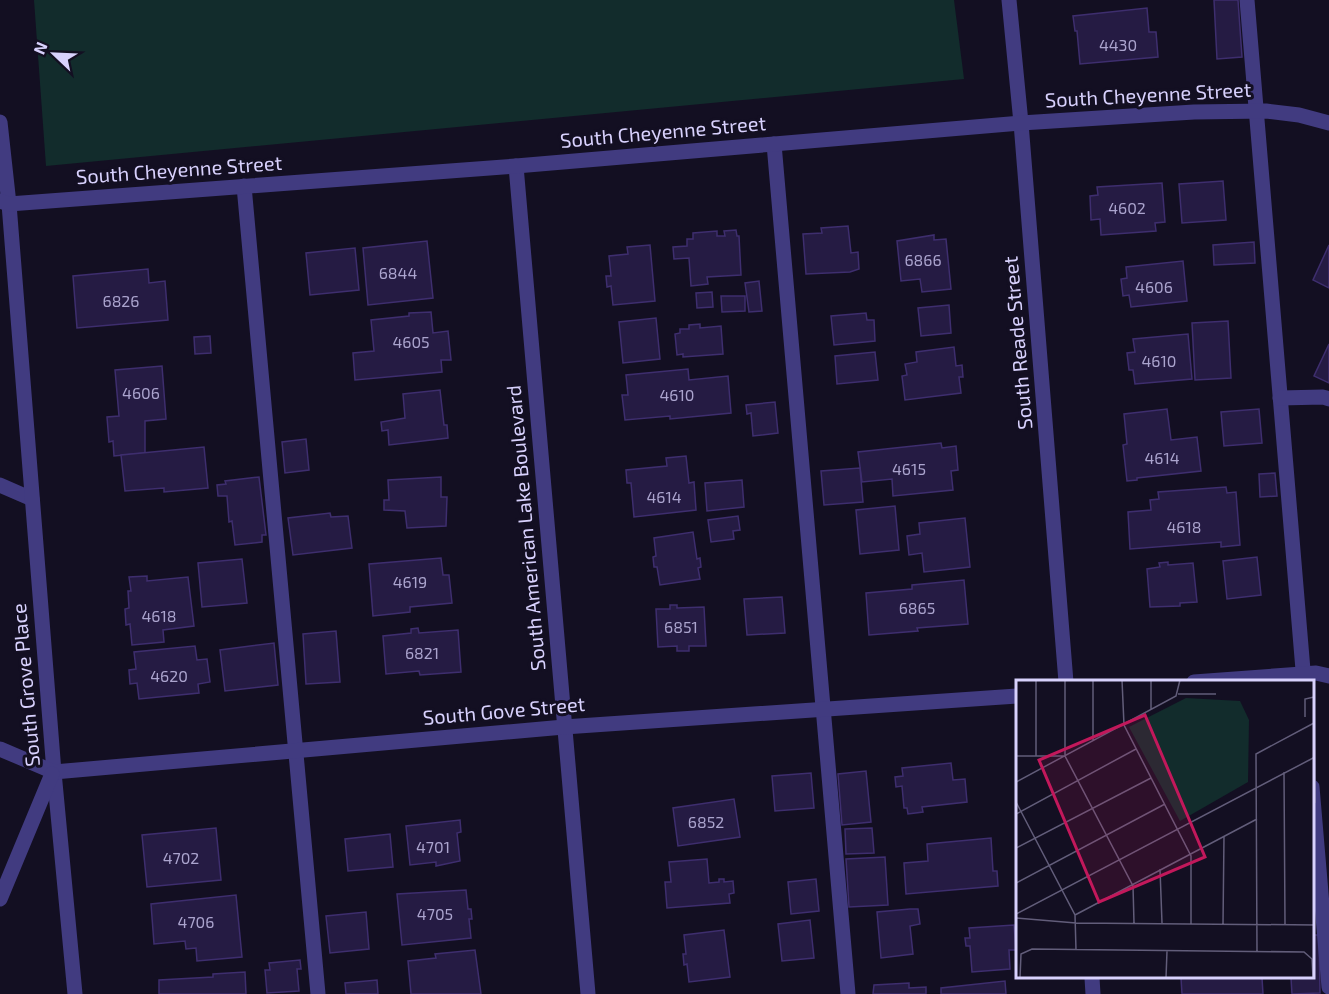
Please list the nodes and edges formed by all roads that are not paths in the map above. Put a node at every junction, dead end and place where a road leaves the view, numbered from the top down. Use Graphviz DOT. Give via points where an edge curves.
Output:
graph roads {
  1 [pos="1009,0"];
  2 [pos="1247,0"];
  3 [pos="1257,110"];
  4 [pos="0,122"];
  5 [pos="1021,123"];
  6 [pos="1329,123"];
  7 [pos="774,144"];
  8 [pos="516,166"];
  9 [pos="243,186"];
  10 [pos="4,202"];
  11 [pos="1280,398"];
  12 [pos="1329,399"];
  13 [pos="0,485"];
  14 [pos="32,499"];
  15 [pos="1329,676"];
  16 [pos="1304,678"];
  17 [pos="1066,680"];
  18 [pos="1249,680"];
  19 [pos="1016,696"];
  20 [pos="824,709"];
  21 [pos="564,727"];
  22 [pos="0,749"];
  23 [pos="296,750"];
  24 [pos="54,772"];
  25 [pos="1314,811"];
  26 [pos="0,899"];
  27 [pos="1092,979"];
  28 [pos="1329,987"];
  29 [pos="75,994"];
  30 [pos="318,994"];
  31 [pos="588,994"];
  32 [pos="848,994"];
  33 [pos="1093,994"];
  1 -- 5 [label="street, South Reade Street"];
  2 -- 3 [label="street"];
  3 -- 5 [label="street, South Cheyenne Street"];
  3 -- 6 [label="street, South Cheyenne Street"];
  3 -- 11 [label="street"];
  4 -- 10 [label="street, South Grove Place"];
  5 -- 7 [label="street, South Cheyenne Street"];
  5 -- 17 [label="street, South Reade Street"];
  7 -- 8 [label="street, South Cheyenne Street"];
  7 -- 20 [label="street"];
  8 -- 9 [label="street, South Cheyenne Street"];
  8 -- 21 [label="street, South American Lake Boulevard"];
  9 -- 10 [label="street, South Cheyenne Street"];
  9 -- 23 [label="street"];
  10 -- 14 [label="street, South Grove Place"];
  11 -- 12 [label="street"];
  11 -- 16 [label="street"];
  13 -- 14 [label="street"];
  14 -- 24 [label="street, South Grove Place"];
  15 -- 16 [label="street" via="1316,673"];
  16 -- 18 [label="street"];
  19 -- 20 [label="street, South Gove Street"];
  20 -- 21 [label="street, South Gove Street"];
  20 -- 32 [label="street"];
  21 -- 23 [label="street, South Gove Street"];
  21 -- 31 [label="street, South American Lake Boulevard"];
  22 -- 24 [label="street, South Gove Street"];
  23 -- 24 [label="street, South Gove Street"];
  23 -- 30 [label="street"];
  24 -- 26 [label="street"];
  24 -- 29 [label="street, South Grove Place"];
  25 -- 28 [label="street"];
  27 -- 33 [label="street"];
}
